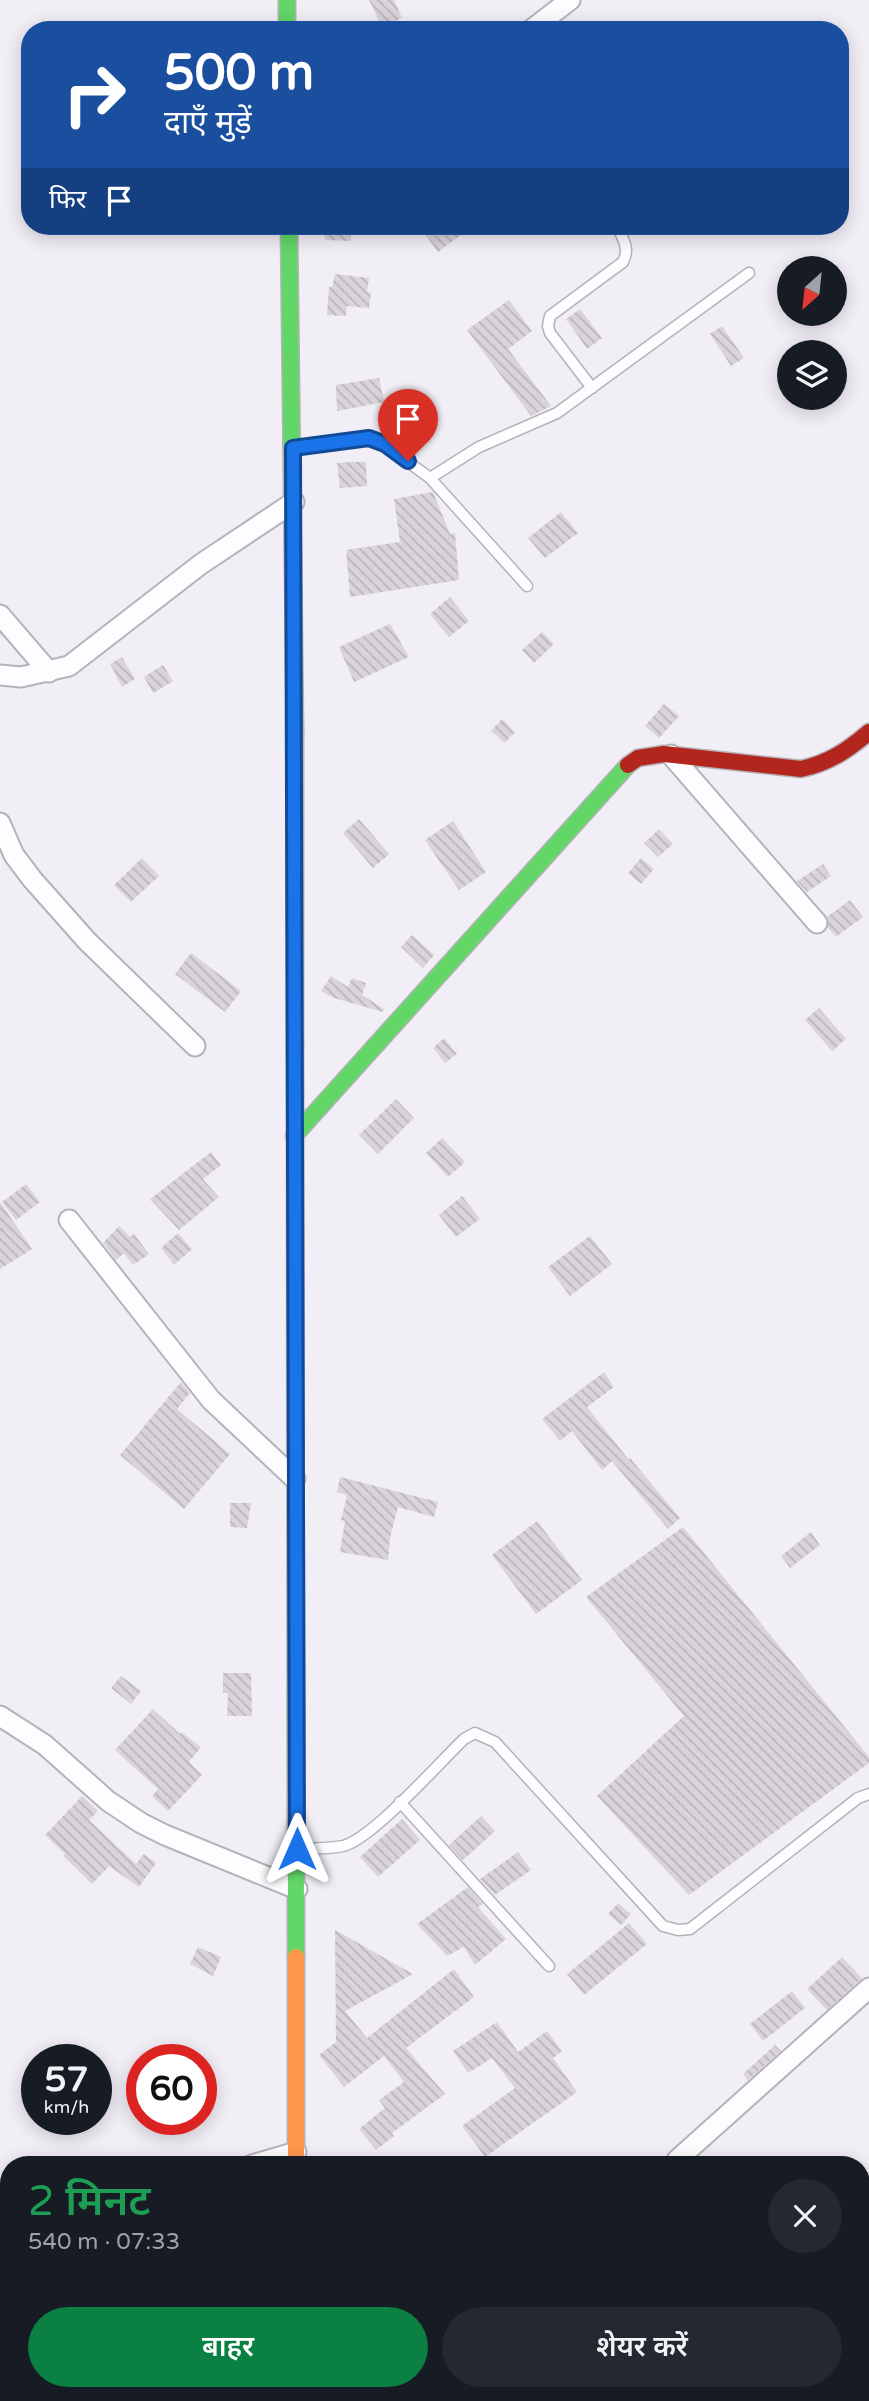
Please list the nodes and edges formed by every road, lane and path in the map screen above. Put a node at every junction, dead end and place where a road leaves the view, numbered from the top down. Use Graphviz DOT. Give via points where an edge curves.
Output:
graph roads {
  1 [pos="287,0"];
  2 [pos="570,0"];
  3 [pos="287,21"];
  4 [pos="543,21"];
  5 [pos="289,235"];
  6 [pos="621,235"];
  7 [pos="749,273"];
  8 [pos="592,388"];
  9 [pos="293,448"];
  10 [pos="430,478"];
  11 [pos="294,502"];
  12 [pos="527,586"];
  13 [pos="0,615"];
  14 [pos="49,672"];
  15 [pos="0,675"];
  16 [pos="869,732"];
  17 [pos="671,755"];
  18 [pos="0,823"];
  19 [pos="817,923"];
  20 [pos="195,1046"];
  21 [pos="294,1136"];
  22 [pos="69,1220"];
  23 [pos="295,1479"];
  24 [pos="0,1716"];
  25 [pos="869,1794"];
  26 [pos="400,1802"];
  27 [pos="297,1849"];
  28 [pos="297,1889"];
  29 [pos="550,1966"];
  30 [pos="869,1989"];
  31 [pos="296,2156"];
  32 [pos="681,2156"];
  1 -- 3 [label="main road"];
  2 -- 4 [label="street"];
  5 -- 9 [label="main road"];
  6 -- 8 [label="lane" via="627,247 623,262 550,316 548,326"];
  7 -- 8 [label="lane"];
  8 -- 10 [label="lane" via="557,413 480,447"];
  9 -- 10 [label="lane" via="369,438"];
  9 -- 11 [label="main road"];
  10 -- 12 [label="lane"];
  11 -- 14 [label="street" via="201,564 69,666"];
  11 -- 21 [label="main road"];
  13 -- 14 [label="street"];
  14 -- 15 [label="street"];
  16 -- 17 [label="main road" via="837,758 801,769"];
  17 -- 19 [label="street"];
  17 -- 21 [label="main road" via="650,754 625,767"];
  18 -- 20 [label="street" via="14,855 32,879 87,941"];
  21 -- 23 [label="main road"];
  22 -- 23 [label="street" via="211,1400"];
  23 -- 27 [label="main road"];
  24 -- 28 [label="street" via="45,1745 108,1801 141,1823"];
  25 -- 26 [label="lane" via="690,1929 678,1930 663,1926 495,1742 484,1736 474,1733 464,1739"];
  26 -- 27 [label="lane" via="344,1846"];
  26 -- 29 [label="lane"];
  27 -- 28 [label="main road"];
  28 -- 31 [label="main road"];
  30 -- 32 [label="street"];
}
